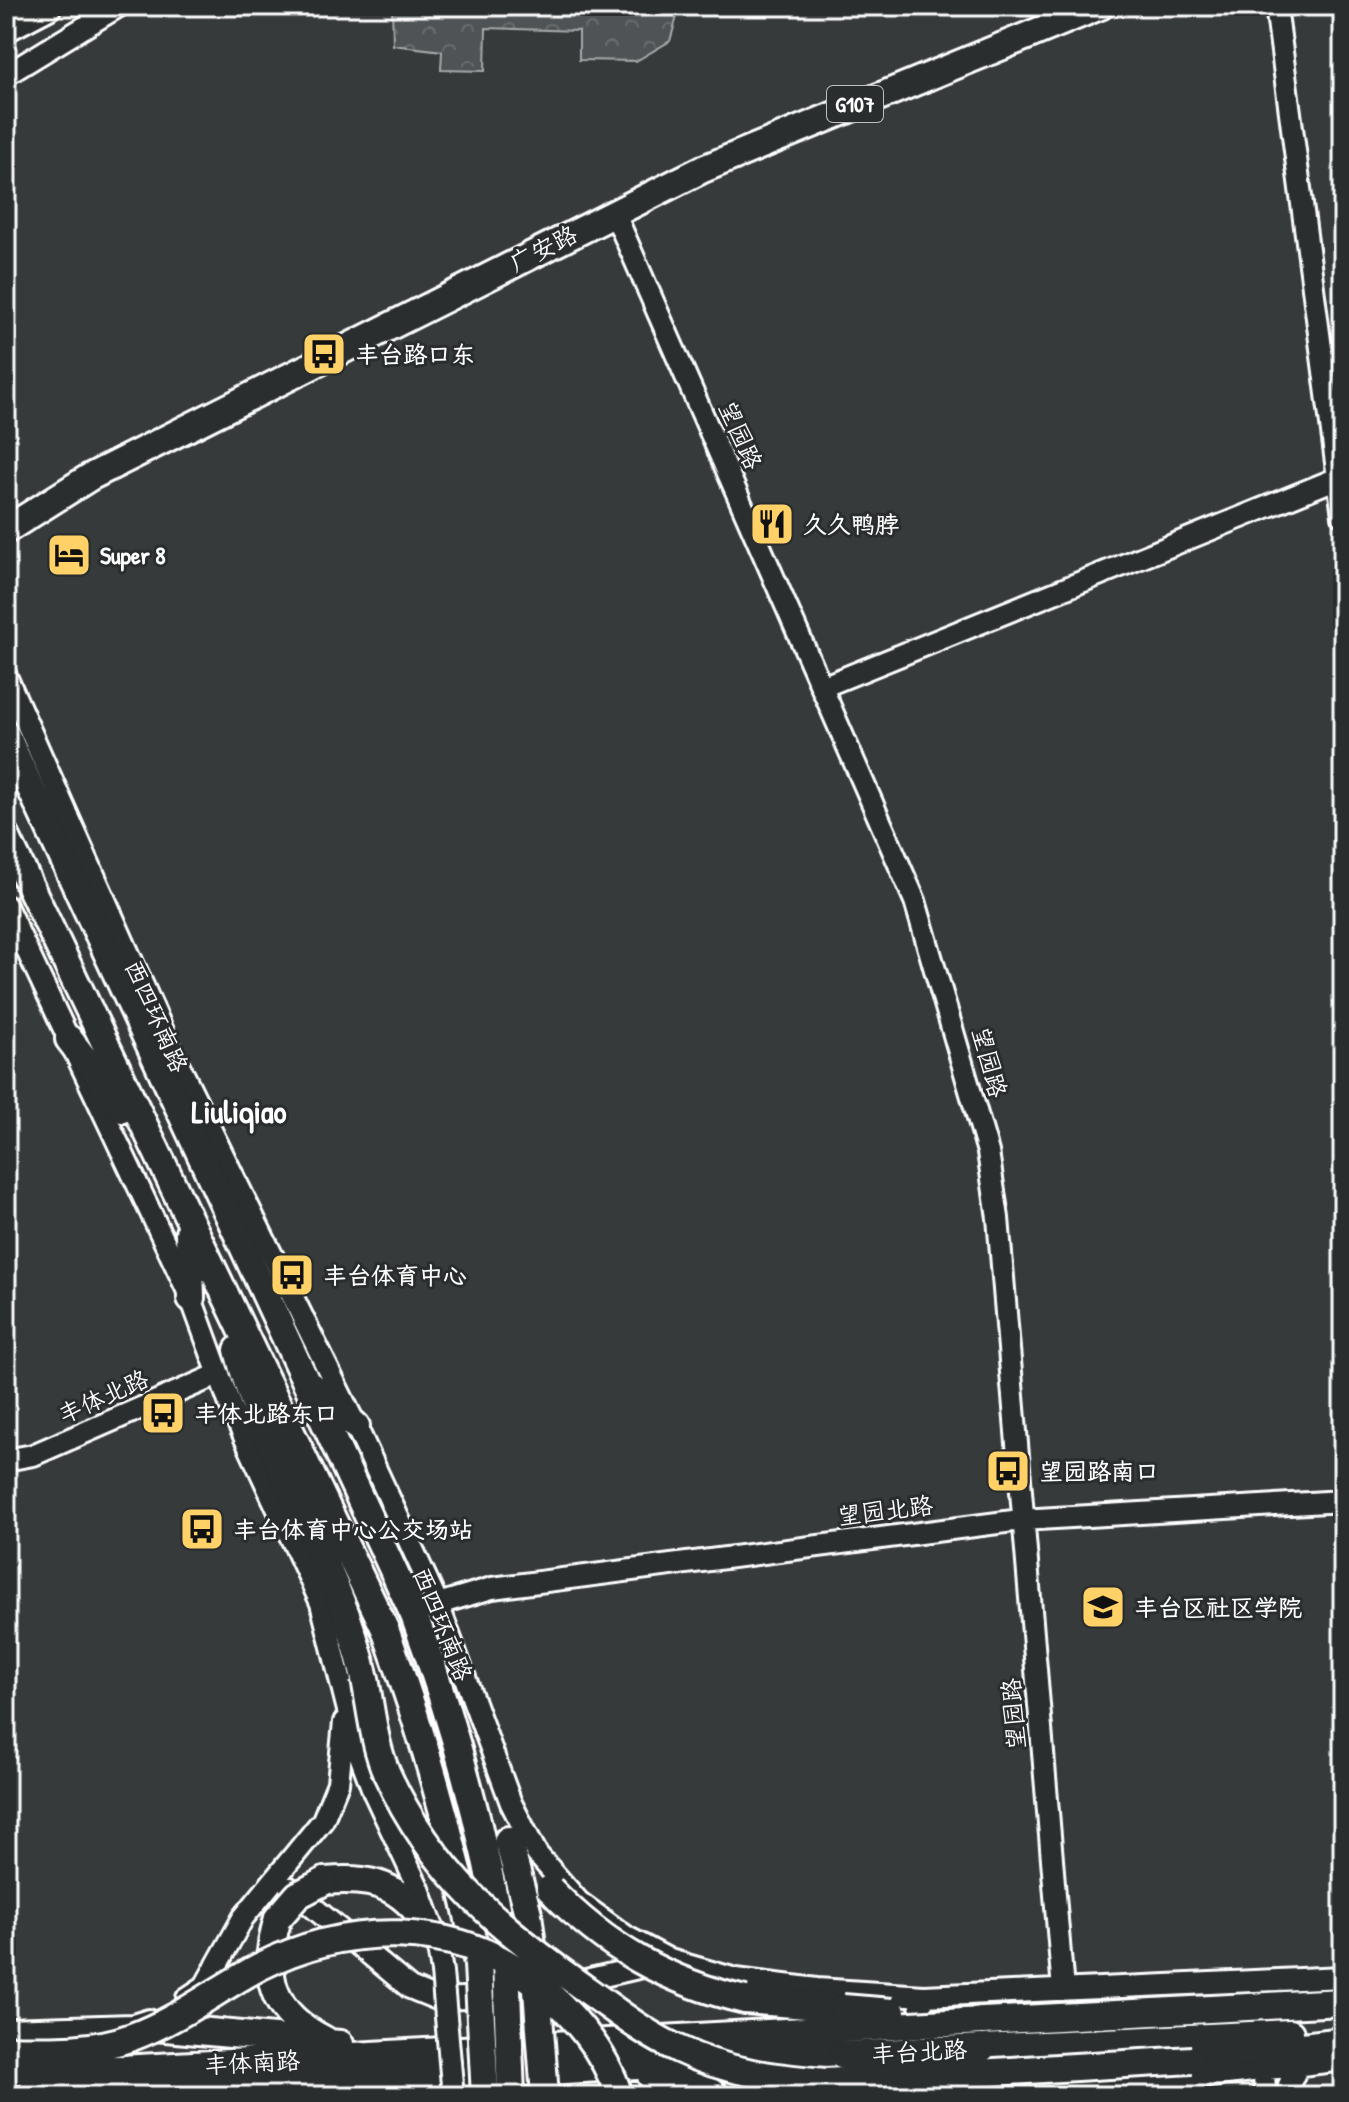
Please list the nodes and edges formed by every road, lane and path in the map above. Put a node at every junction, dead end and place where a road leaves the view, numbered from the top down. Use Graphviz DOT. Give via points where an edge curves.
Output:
graph roads {
  1 [pos="48,6"];
  2 [pos="119,6"];
  3 [pos="1100,6"];
  4 [pos="1276,6"];
  5 [pos="6,28"];
  6 [pos="6,75"];
  7 [pos="614,212"];
  8 [pos="1338,478"];
  9 [pos="1343,516"];
  10 [pos="6,530"];
  11 [pos="6,676"];
  12 [pos="822,687"];
  13 [pos="6,735"];
  14 [pos="6,836"];
  15 [pos="6,906"];
  16 [pos="144,990"];
  17 [pos="69,1039"];
  18 [pos="168,1087"];
  19 [pos="155,1150"];
  20 [pos="189,1221"];
  21 [pos="191,1298"];
  22 [pos="226,1299"];
  23 [pos="219,1374"];
  24 [pos="301,1377"];
  25 [pos="356,1426"];
  26 [pos="6,1460"];
  27 [pos="1343,1501"];
  28 [pos="1021,1520"];
  29 [pos="438,1604"];
  30 [pos="345,1707"];
  31 [pos="473,1798"];
  32 [pos="508,1840"];
  33 [pos="277,1877"];
  34 [pos="436,1936"];
  35 [pos="670,1960"];
  36 [pos="1343,1977"];
  37 [pos="1063,1990"];
  38 [pos="902,1995"];
  39 [pos="924,1996"];
  40 [pos="1343,2002"];
  41 [pos="842,2018"];
  42 [pos="133,2025"];
  43 [pos="62,2028"];
  44 [pos="1343,2030"];
  45 [pos="11,2036"];
  46 [pos="1343,2041"];
  47 [pos="332,2043"];
  48 [pos="423,2053"];
  49 [pos="1192,2060"];
  50 [pos="1343,2060"];
  51 [pos="1298,2066"];
  52 [pos="584,2068"];
  53 [pos="6,2071"];
  54 [pos="1264,2071"];
  55 [pos="492,2073"];
  56 [pos="122,2082"];
  57 [pos="21,2096"];
  58 [pos="29,2096"];
  59 [pos="65,2096"];
  60 [pos="453,2096"];
  61 [pos="511,2096"];
  62 [pos="545,2096"];
  63 [pos="619,2096"];
  64 [pos="716,2096"];
  65 [pos="908,2096"];
  66 [pos="937,2096"];
  67 [pos="972,2096"];
  68 [pos="1046,2096"];
  69 [pos="1265,2096"];
  70 [pos="1289,2096"];
  1 -- 5 [label="highway"];
  2 -- 6 [label="street"];
  3 -- 7 [label="highway, 广安路 / G107" via="794,129"];
  4 -- 8 [label="street"];
  7 -- 10 [label="highway, 广安路 / G107" via="90,477"];
  7 -- 12 [label="street, 望园路"];
  8 -- 9 [label="street"];
  8 -- 12 [label="street"];
  11 -- 16 [label="street, 西四环南路"];
  12 -- 28 [label="street, 望园路" via="923,922 988,1152 998,1218"];
  13 -- 18 [label="highway, 西四环南路"];
  14 -- 19 [label="highway"];
  15 -- 17 [label="street"];
  16 -- 18 [label="highway"];
  16 -- 25 [label="street, 西四环南路"];
  17 -- 19 [label="highway"];
  17 -- 21 [label="street"];
  18 -- 24 [label="highway, 西四环南路"];
  19 -- 20 [label="highway"];
  20 -- 21 [label="highway"];
  20 -- 22 [label="highway"];
  21 -- 23 [label="street"];
  22 -- 49 [label="highway, bridge" via="265,1434 354,1629 386,1771 441,1865 476,1905 522,1942 678,2049 745,2072 826,2082"];
  22 -- 55 [label="highway, bridge" via="385,1629 420,1724 478,1964"];
  23 -- 26 [label="street, 丰体北路" via="33,1455"];
  23 -- 30 [label="street" via="321,1603"];
  24 -- 25 [label="highway"];
  24 -- 31 [label="highway, 西四环南路" via="414,1615 450,1713"];
  25 -- 29 [label="street, 西四环南路"];
  27 -- 28 [label="street, 望园北路"];
  28 -- 29 [label="street, 望园北路" via="492,1588"];
  28 -- 37 [label="street, 望园路"];
  29 -- 35 [label="street, 西四环南路" via="511,1803 537,1854 579,1902"];
  30 -- 33 [label="street" via="332,1802"];
  30 -- 34 [label="street" via="374,1793 404,1852"];
  31 -- 32 [label="highway"];
  31 -- 61 [label="highway, 西四环南路, bridge" via="506,1963"];
  32 -- 41 [label="highway, bridge" via="582,1923 620,1949 690,1984"];
  32 -- 62 [label="highway, bridge" via="528,1914"];
  33 -- 35 [label="street" via="410,1988 437,1999 560,1986"];
  33 -- 42 [label="street" via="227,1942 205,1986"];
  34 -- 47 [label="highway, bridge" via="417,1909 391,1887 360,1878 325,1881 298,1895 278,1918 268,1952 273,1988 284,2011 302,2028"];
  34 -- 60 [label="street, bridge"];
  35 -- 38 [label="street" via="736,1979"];
  36 -- 37 [label="street"];
  37 -- 39 [label="street"];
  38 -- 39 [label="street"];
  38 -- 65 [label="street"];
  39 -- 66 [label="street" via="920,2011 925,2081"];
  40 -- 41 [label="highway, 丰台北路, bridge" via="983,2021"];
  41 -- 55 [label="highway, 丰台北路"];
  42 -- 43 [label="street"];
  42 -- 47 [label="highway"];
  43 -- 45 [label="street"];
  43 -- 59 [label="street"];
  44 -- 52 [label="highway, 丰台北路, bridge"];
  45 -- 57 [label="street"];
  45 -- 63 [label="highway, bridge" via="92,2047 128,2038 187,2012 298,1948 345,1936 396,1933 446,1940 520,1971 579,2025"];
  46 -- 49 [label="highway"];
  47 -- 48 [label="highway"];
  48 -- 55 [label="highway, 丰体南路"];
  48 -- 56 [label="highway, 丰体南路"];
  49 -- 67 [label="highway, bridge" via="1063,2077"];
  50 -- 51 [label="street"];
  51 -- 54 [label="street"];
  51 -- 70 [label="street"];
  52 -- 55 [label="highway, 丰台北路"];
  52 -- 64 [label="highway" via="676,2079"];
  53 -- 56 [label="highway, 丰体南路, bridge"];
  54 -- 68 [label="street"];
  54 -- 69 [label="street"];
  55 -- 56 [label="highway, 丰体南路"];
  56 -- 58 [label="highway, 丰体南路, bridge"];
}
